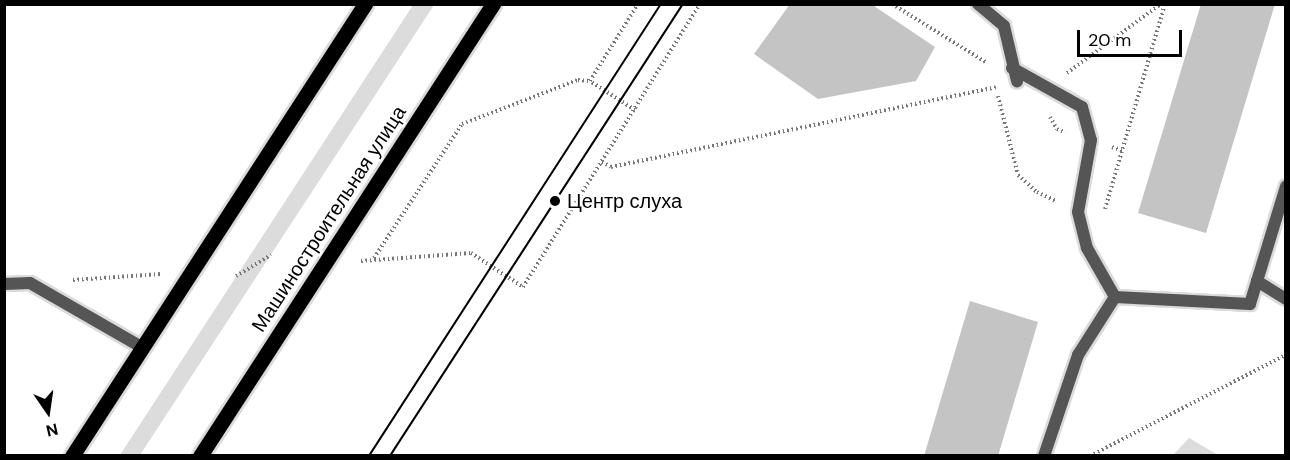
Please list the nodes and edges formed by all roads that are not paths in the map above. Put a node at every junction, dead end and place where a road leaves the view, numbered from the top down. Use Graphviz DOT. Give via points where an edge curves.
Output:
graph roads {
  1 [pos="365,4"];
  2 [pos="493,4"];
  3 [pos="978,4"];
  4 [pos="1012,68"];
  5 [pos="1017,81"];
  6 [pos="1286,186"];
  7 [pos="1257,281"];
  8 [pos="5,284"];
  9 [pos="1114,297"];
  10 [pos="1286,299"];
  11 [pos="143,348"];
  12 [pos="72,456"];
  13 [pos="200,456"];
  14 [pos="1044,456"];
  1 -- 11 [label="main road"];
  2 -- 13 [label="main road, Машиностроительная улица"];
  3 -- 4 [label="lane" via="1004,26"];
  4 -- 5 [label="lane"];
  4 -- 9 [label="lane" via="1082,107 1091,140 1078,212 1087,248"];
  6 -- 7 [label="lane"];
  7 -- 9 [label="lane" via="1250,304"];
  7 -- 10 [label="lane"];
  8 -- 11 [label="lane" via="30,283"];
  9 -- 14 [label="lane" via="1078,355"];
  11 -- 12 [label="main road"];
}
